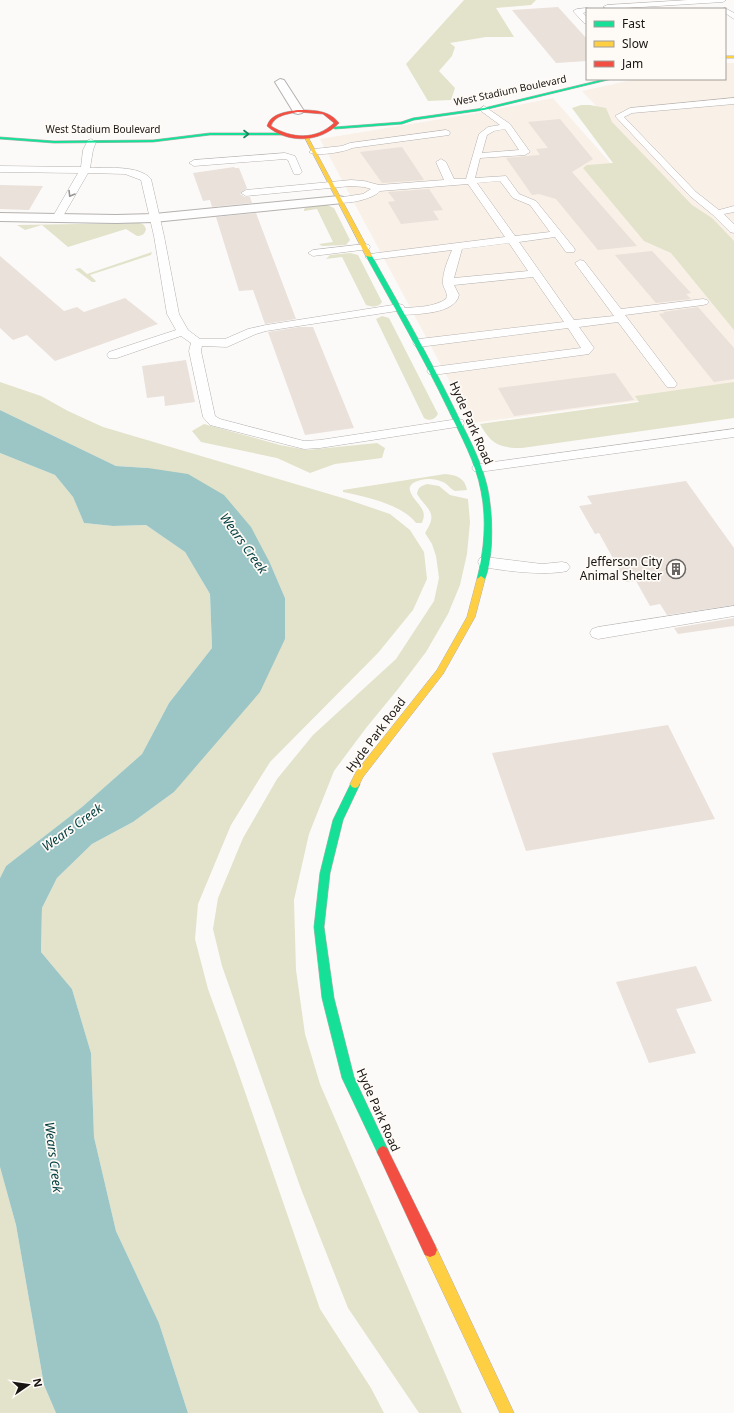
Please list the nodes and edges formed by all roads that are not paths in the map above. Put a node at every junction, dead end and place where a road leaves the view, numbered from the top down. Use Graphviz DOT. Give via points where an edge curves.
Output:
graph roads {
  1 [pos="600,0"];
  2 [pos="723,0"];
  3 [pos="712,1"];
  4 [pos="608,8"];
  5 [pos="721,8"];
  6 [pos="586,10"];
  7 [pos="586,20"];
  8 [pos="606,80"];
  9 [pos="280,82"];
  10 [pos="734,101"];
  11 [pos="484,108"];
  12 [pos="298,111"];
  13 [pos="276,116"];
  14 [pos="334,118"];
  15 [pos="261,120"];
  16 [pos="413,120"];
  17 [pos="246,124"];
  18 [pos="507,126"];
  19 [pos="335,128"];
  20 [pos="446,133"];
  21 [pos="210,134"];
  22 [pos="282,134"];
  23 [pos="0,136"];
  24 [pos="306,137"];
  25 [pos="91,142"];
  26 [pos="315,154"];
  27 [pos="476,156"];
  28 [pos="292,158"];
  29 [pos="440,162"];
  30 [pos="194,163"];
  31 [pos="0,168"];
  32 [pos="85,170"];
  33 [pos="297,172"];
  34 [pos="471,181"];
  35 [pos="450,182"];
  36 [pos="331,185"];
  37 [pos="377,188"];
  38 [pos="246,193"];
  39 [pos="339,200"];
  40 [pos="734,208"];
  41 [pos="717,213"];
  42 [pos="0,217"];
  43 [pos="57,218"];
  44 [pos="154,218"];
  45 [pos="734,230"];
  46 [pos="557,234"];
  47 [pos="513,240"];
  48 [pos="458,246"];
  49 [pos="570,250"];
  50 [pos="367,252"];
  51 [pos="313,253"];
  52 [pos="580,263"];
  53 [pos="536,272"];
  54 [pos="448,282"];
  55 [pos="703,302"];
  56 [pos="400,310"];
  57 [pos="620,316"];
  58 [pos="571,324"];
  59 [pos="183,332"];
  60 [pos="197,342"];
  61 [pos="418,343"];
  62 [pos="113,356"];
  63 [pos="434,371"];
  64 [pos="671,384"];
  65 [pos="458,423"];
  66 [pos="734,433"];
  67 [pos="479,468"];
  68 [pos="485,562"];
  69 [pos="562,567"];
  70 [pos="734,611"];
  71 [pos="598,633"];
  72 [pos="507,1413"];
  1 -- 4 [label="lane"];
  2 -- 3 [label="lane"];
  3 -- 4 [label="lane"];
  3 -- 5 [label="lane"];
  6 -- 7 [label="lane" via="575,8"];
  8 -- 11 [label="street, West Stadium Boulevard"];
  9 -- 12 [label="street"];
  10 -- 41 [label="lane" via="630,111 619,116 693,194"];
  11 -- 16 [label="street, West Stadium Boulevard"];
  11 -- 18 [label="lane"];
  12 -- 13 [label="street, West Stadium Boulevard"];
  12 -- 14 [label="street, West Stadium Boulevard" via="319,112"];
  13 -- 15 [label="street"];
  13 -- 22 [label="street" via="270,121 269,126"];
  14 -- 16 [label="street, West Stadium Boulevard"];
  14 -- 19 [label="street" via="337,123"];
  16 -- 19 [label="street, West Stadium Boulevard"];
  17 -- 21 [label="street, West Stadium Boulevard"];
  18 -- 27 [label="lane" via="483,134"];
  18 -- 27 [label="lane" via="525,152"];
  19 -- 24 [label="street, West Stadium Boulevard"];
  20 -- 26 [label="lane" via="350,146"];
  21 -- 22 [label="street, West Stadium Boulevard, one-way"];
  21 -- 25 [label="street, West Stadium Boulevard" via="153,141"];
  22 -- 24 [label="street, West Stadium Boulevard"];
  23 -- 25 [label="street, West Stadium Boulevard" via="54,142"];
  24 -- 26 [label="street, Hyde Park Road"];
  25 -- 32 [label="lane"];
  26 -- 28 [label="lane"];
  26 -- 36 [label="street, Hyde Park Road"];
  27 -- 34 [label="lane"];
  28 -- 30 [label="lane" via="284,156"];
  28 -- 33 [label="lane"];
  29 -- 35 [label="lane"];
  31 -- 32 [label="lane"];
  32 -- 43 [label="lane, one-way"];
  32 -- 44 [label="lane" via="126,171 142,176 146,179"];
  34 -- 35 [label="lane"];
  34 -- 46 [label="lane" via="503,178 516,196 533,203"];
  34 -- 47 [label="lane"];
  35 -- 37 [label="lane"];
  36 -- 37 [label="lane" via="365,183"];
  36 -- 38 [label="lane"];
  36 -- 39 [label="street, Hyde Park Road"];
  37 -- 39 [label="lane" via="370,194"];
  39 -- 44 [label="street"];
  39 -- 50 [label="street, Hyde Park Road"];
  40 -- 41 [label="lane"];
  41 -- 45 [label="lane"];
  42 -- 43 [label="street"];
  43 -- 44 [label="street"];
  44 -- 59 [label="lane" via="173,314"];
  46 -- 47 [label="lane"];
  46 -- 49 [label="lane"];
  47 -- 48 [label="lane"];
  47 -- 53 [label="lane"];
  48 -- 50 [label="lane"];
  48 -- 54 [label="lane"];
  50 -- 51 [label="lane"];
  50 -- 56 [label="street, Hyde Park Road"];
  52 -- 57 [label="lane"];
  53 -- 54 [label="lane"];
  53 -- 58 [label="lane"];
  54 -- 56 [label="lane" via="454,296 449,303 435,308"];
  55 -- 57 [label="lane"];
  56 -- 60 [label="lane" via="266,328 252,331 227,343"];
  56 -- 61 [label="street, Hyde Park Road"];
  57 -- 58 [label="lane"];
  57 -- 64 [label="lane"];
  58 -- 61 [label="lane"];
  58 -- 63 [label="lane" via="588,348 585,351"];
  59 -- 60 [label="lane"];
  59 -- 62 [label="lane"];
  60 -- 65 [label="lane" via="195,351 209,417 215,422 304,445"];
  61 -- 63 [label="street, Hyde Park Road"];
  63 -- 65 [label="street, Hyde Park Road"];
  65 -- 67 [label="street, Hyde Park Road"];
  66 -- 67 [label="lane"];
  67 -- 68 [label="street, Hyde Park Road" via="485,493 487,523"];
  68 -- 69 [label="lane" via="542,569"];
  68 -- 72 [label="street, Hyde Park Road" via="471,617 440,672 359,775 338,820 325,873 319,928 328,998 348,1078"];
  70 -- 71 [label="lane"];
}
